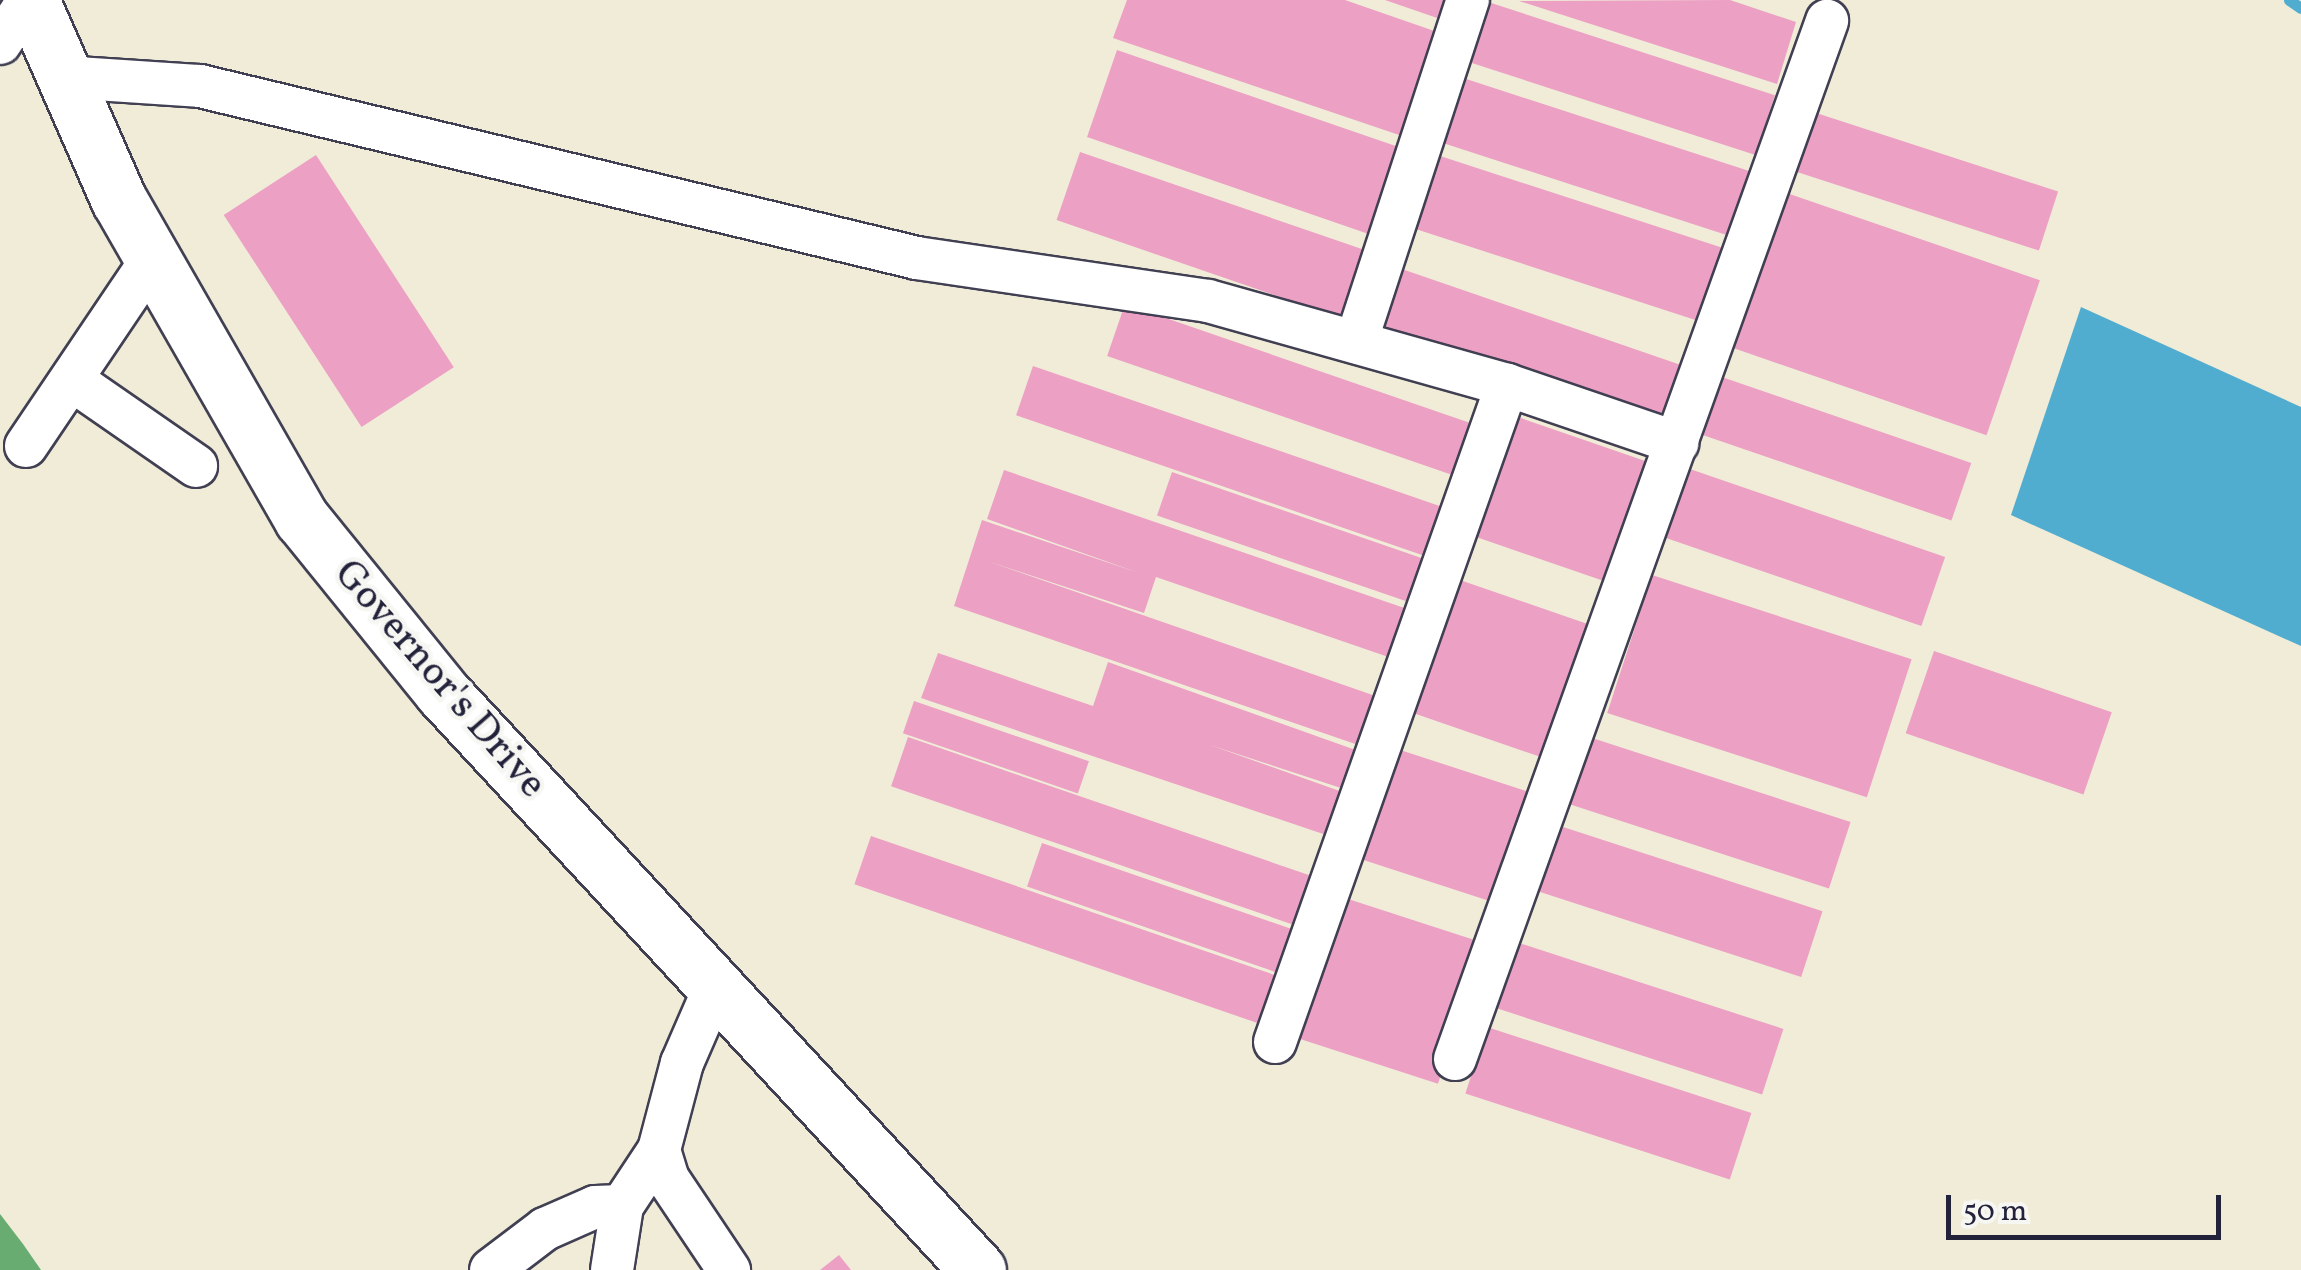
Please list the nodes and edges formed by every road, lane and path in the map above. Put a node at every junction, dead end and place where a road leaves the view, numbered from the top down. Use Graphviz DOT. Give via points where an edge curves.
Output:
graph roads {
  1 [pos="30,0"];
  2 [pos="1468,0"];
  3 [pos="1827,21"];
  4 [pos="0,43"];
  5 [pos="64,77"];
  6 [pos="152,259"];
  7 [pos="1356,342"];
  8 [pos="72,380"];
  9 [pos="1507,385"];
  10 [pos="1677,443"];
  11 [pos="26,446"];
  12 [pos="196,466"];
  13 [pos="715,987"];
  14 [pos="1275,1042"];
  15 [pos="1454,1059"];
  16 [pos="660,1150"];
  17 [pos="622,1206"];
  18 [pos="491,1270"];
  19 [pos="612,1270"];
  20 [pos="730,1270"];
  21 [pos="978,1270"];
  1 -- 4 [label="lane"];
  1 -- 5 [label="main road, Governor's Drive"];
  2 -- 7 [label="lane"];
  3 -- 10 [label="lane"];
  5 -- 6 [label="main road, Governor's Drive"];
  5 -- 7 [label="lane" via="200,86 917,258 1208,301"];
  6 -- 8 [label="lane"];
  6 -- 13 [label="main road, Governor's Drive" via="302,519 442,692"];
  7 -- 9 [label="lane"];
  8 -- 11 [label="lane"];
  8 -- 12 [label="lane"];
  9 -- 10 [label="lane"];
  9 -- 14 [label="lane"];
  10 -- 15 [label="lane"];
  13 -- 16 [label="lane" via="682,1064"];
  13 -- 21 [label="main road, Governor's Drive"];
  16 -- 17 [label="lane"];
  16 -- 20 [label="lane" via="668,1179"];
  17 -- 18 [label="lane" via="595,1206 545,1229"];
  17 -- 19 [label="lane"];
}
